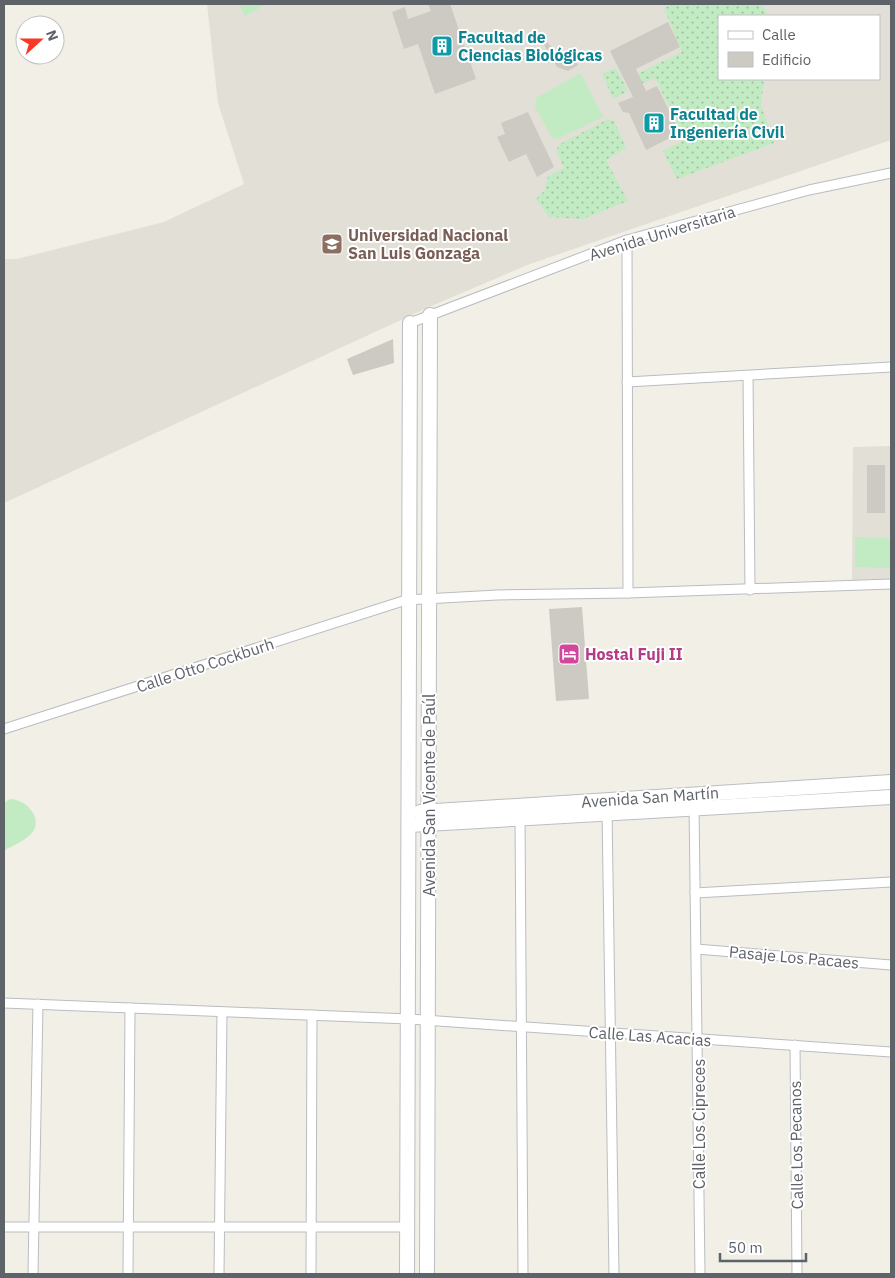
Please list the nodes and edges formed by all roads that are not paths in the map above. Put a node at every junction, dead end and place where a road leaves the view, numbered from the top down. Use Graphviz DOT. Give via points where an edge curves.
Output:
graph roads {
  1 [pos="891,173"];
  2 [pos="627,240"];
  3 [pos="430,315"];
  4 [pos="410,323"];
  5 [pos="891,367"];
  6 [pos="748,376"];
  7 [pos="627,382"];
  8 [pos="891,584"];
  9 [pos="750,590"];
  10 [pos="628,593"];
  11 [pos="4,729"];
  12 [pos="891,782"];
  13 [pos="694,794"];
  14 [pos="891,797"];
  15 [pos="607,807"];
  16 [pos="694,809"];
  17 [pos="520,812"];
  18 [pos="429,817"];
  19 [pos="408,818"];
  20 [pos="891,882"];
  21 [pos="696,893"];
  22 [pos="696,949"];
  23 [pos="891,965"];
  24 [pos="4,1003"];
  25 [pos="38,1004"];
  26 [pos="130,1008"];
  27 [pos="222,1012"];
  28 [pos="312,1016"];
  29 [pos="428,1021"];
  30 [pos="521,1027"];
  31 [pos="610,1033"];
  32 [pos="698,1039"];
  33 [pos="795,1045"];
  34 [pos="891,1052"];
  35 [pos="4,1227"];
  36 [pos="34,1227"];
  37 [pos="219,1227"];
  38 [pos="312,1227"];
  39 [pos="407,1227"];
  40 [pos="33,1274"];
  41 [pos="128,1274"];
  42 [pos="219,1274"];
  43 [pos="311,1274"];
  44 [pos="407,1274"];
  45 [pos="427,1274"];
  46 [pos="523,1274"];
  47 [pos="614,1274"];
  48 [pos="700,1274"];
  49 [pos="797,1274"];
  1 -- 2 [label="street, Avenida Universitaria" via="809,190"];
  2 -- 3 [label="street, Avenida Universitaria"];
  2 -- 7 [label="street"];
  3 -- 4 [label="street, Avenida Universitaria"];
  3 -- 18 [label="street, Avenida San Vicente de Paúl"];
  4 -- 19 [label="street, Avenida San Vicente de Paúl"];
  5 -- 6 [label="street"];
  6 -- 7 [label="street"];
  6 -- 9 [label="street"];
  7 -- 10 [label="street"];
  8 -- 9 [label="street, Calle Otto Cockburh"];
  9 -- 10 [label="street, Calle Otto Cockburh"];
  10 -- 11 [label="street, Calle Otto Cockburh" via="406,600"];
  12 -- 13 [label="street, Avenida San Martín"];
  13 -- 15 [label="street, Avenida San Martín"];
  13 -- 16 [label="street, Calle Los Cipreces"];
  14 -- 16 [label="street, Avenida San Martín"];
  15 -- 16 [label="street, Avenida San Martín"];
  15 -- 17 [label="street, Avenida San Martín"];
  15 -- 31 [label="street"];
  16 -- 21 [label="street, Calle Los Cipreces"];
  17 -- 18 [label="street, Avenida San Martín"];
  17 -- 30 [label="street"];
  18 -- 19 [label="street, Avenida San Martín"];
  18 -- 29 [label="street, Avenida San Vicente de Paúl"];
  19 -- 39 [label="street, Avenida San Vicente de Paúl"];
  20 -- 21 [label="street"];
  21 -- 22 [label="street, Calle Los Cipreces"];
  22 -- 23 [label="street, Pasaje Los Pacaes"];
  22 -- 32 [label="street, Calle Los Cipreces"];
  24 -- 25 [label="street, Calle Las Acacias"];
  25 -- 26 [label="street, Calle Las Acacias"];
  25 -- 36 [label="street"];
  26 -- 27 [label="street, Calle Las Acacias"];
  26 -- 41 [label="street"];
  27 -- 28 [label="street, Calle Las Acacias"];
  27 -- 37 [label="street"];
  28 -- 29 [label="street, Calle Las Acacias"];
  28 -- 38 [label="street"];
  29 -- 30 [label="street, Calle Las Acacias"];
  29 -- 45 [label="street, Avenida San Vicente de Paúl"];
  30 -- 31 [label="street, Calle Las Acacias"];
  30 -- 46 [label="street"];
  31 -- 32 [label="street, Calle Las Acacias"];
  31 -- 47 [label="street"];
  32 -- 33 [label="street, Calle Las Acacias"];
  32 -- 48 [label="street, Calle Los Cipreces"];
  33 -- 34 [label="street, Calle Las Acacias"];
  33 -- 49 [label="street, Calle Los Pecanos"];
  35 -- 36 [label="street"];
  36 -- 37 [label="street"];
  36 -- 40 [label="street"];
  37 -- 38 [label="street"];
  37 -- 42 [label="street"];
  38 -- 39 [label="street"];
  38 -- 43 [label="street"];
  39 -- 44 [label="street, Avenida San Vicente de Paúl"];
}
